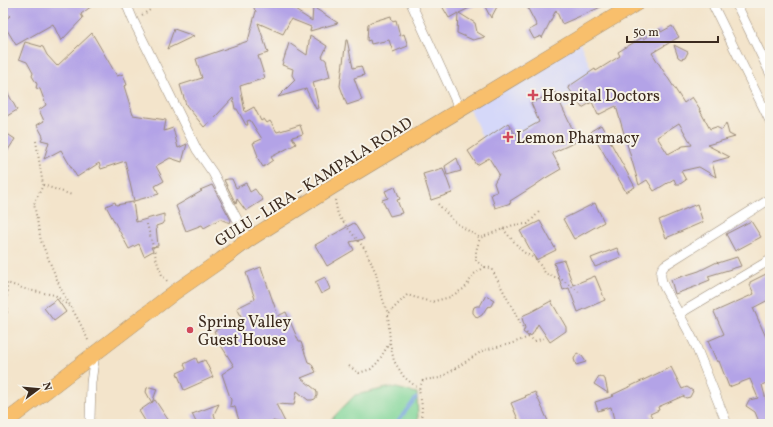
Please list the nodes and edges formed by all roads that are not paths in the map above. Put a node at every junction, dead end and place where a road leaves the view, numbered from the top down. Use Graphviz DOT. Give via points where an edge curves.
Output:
graph roads {
  1 [pos="126,3"];
  2 [pos="411,3"];
  3 [pos="637,3"];
  4 [pos="712,3"];
  5 [pos="736,3"];
  6 [pos="770,73"];
  7 [pos="460,110"];
  8 [pos="770,122"];
  9 [pos="770,199"];
  10 [pos="248,240"];
  11 [pos="770,260"];
  12 [pos="679,314"];
  13 [pos="95,353"];
  14 [pos="3,424"];
  15 [pos="91,424"];
  16 [pos="727,424"];
  1 -- 10 [label="street" via="197,150 213,173"];
  2 -- 7 [label="street"];
  3 -- 7 [label="main road, GULU - LIRA - KAMPALA ROAD"];
  4 -- 8 [label="street"];
  5 -- 6 [label="street"];
  7 -- 10 [label="main road, GULU - LIRA - KAMPALA ROAD"];
  9 -- 12 [label="street" via="665,265 661,276"];
  10 -- 13 [label="main road, GULU - LIRA - KAMPALA ROAD"];
  11 -- 12 [label="street"];
  12 -- 16 [label="street" via="695,344"];
  13 -- 14 [label="main road, GULU - LIRA - KAMPALA ROAD"];
  13 -- 15 [label="street" via="91,384"];
}
